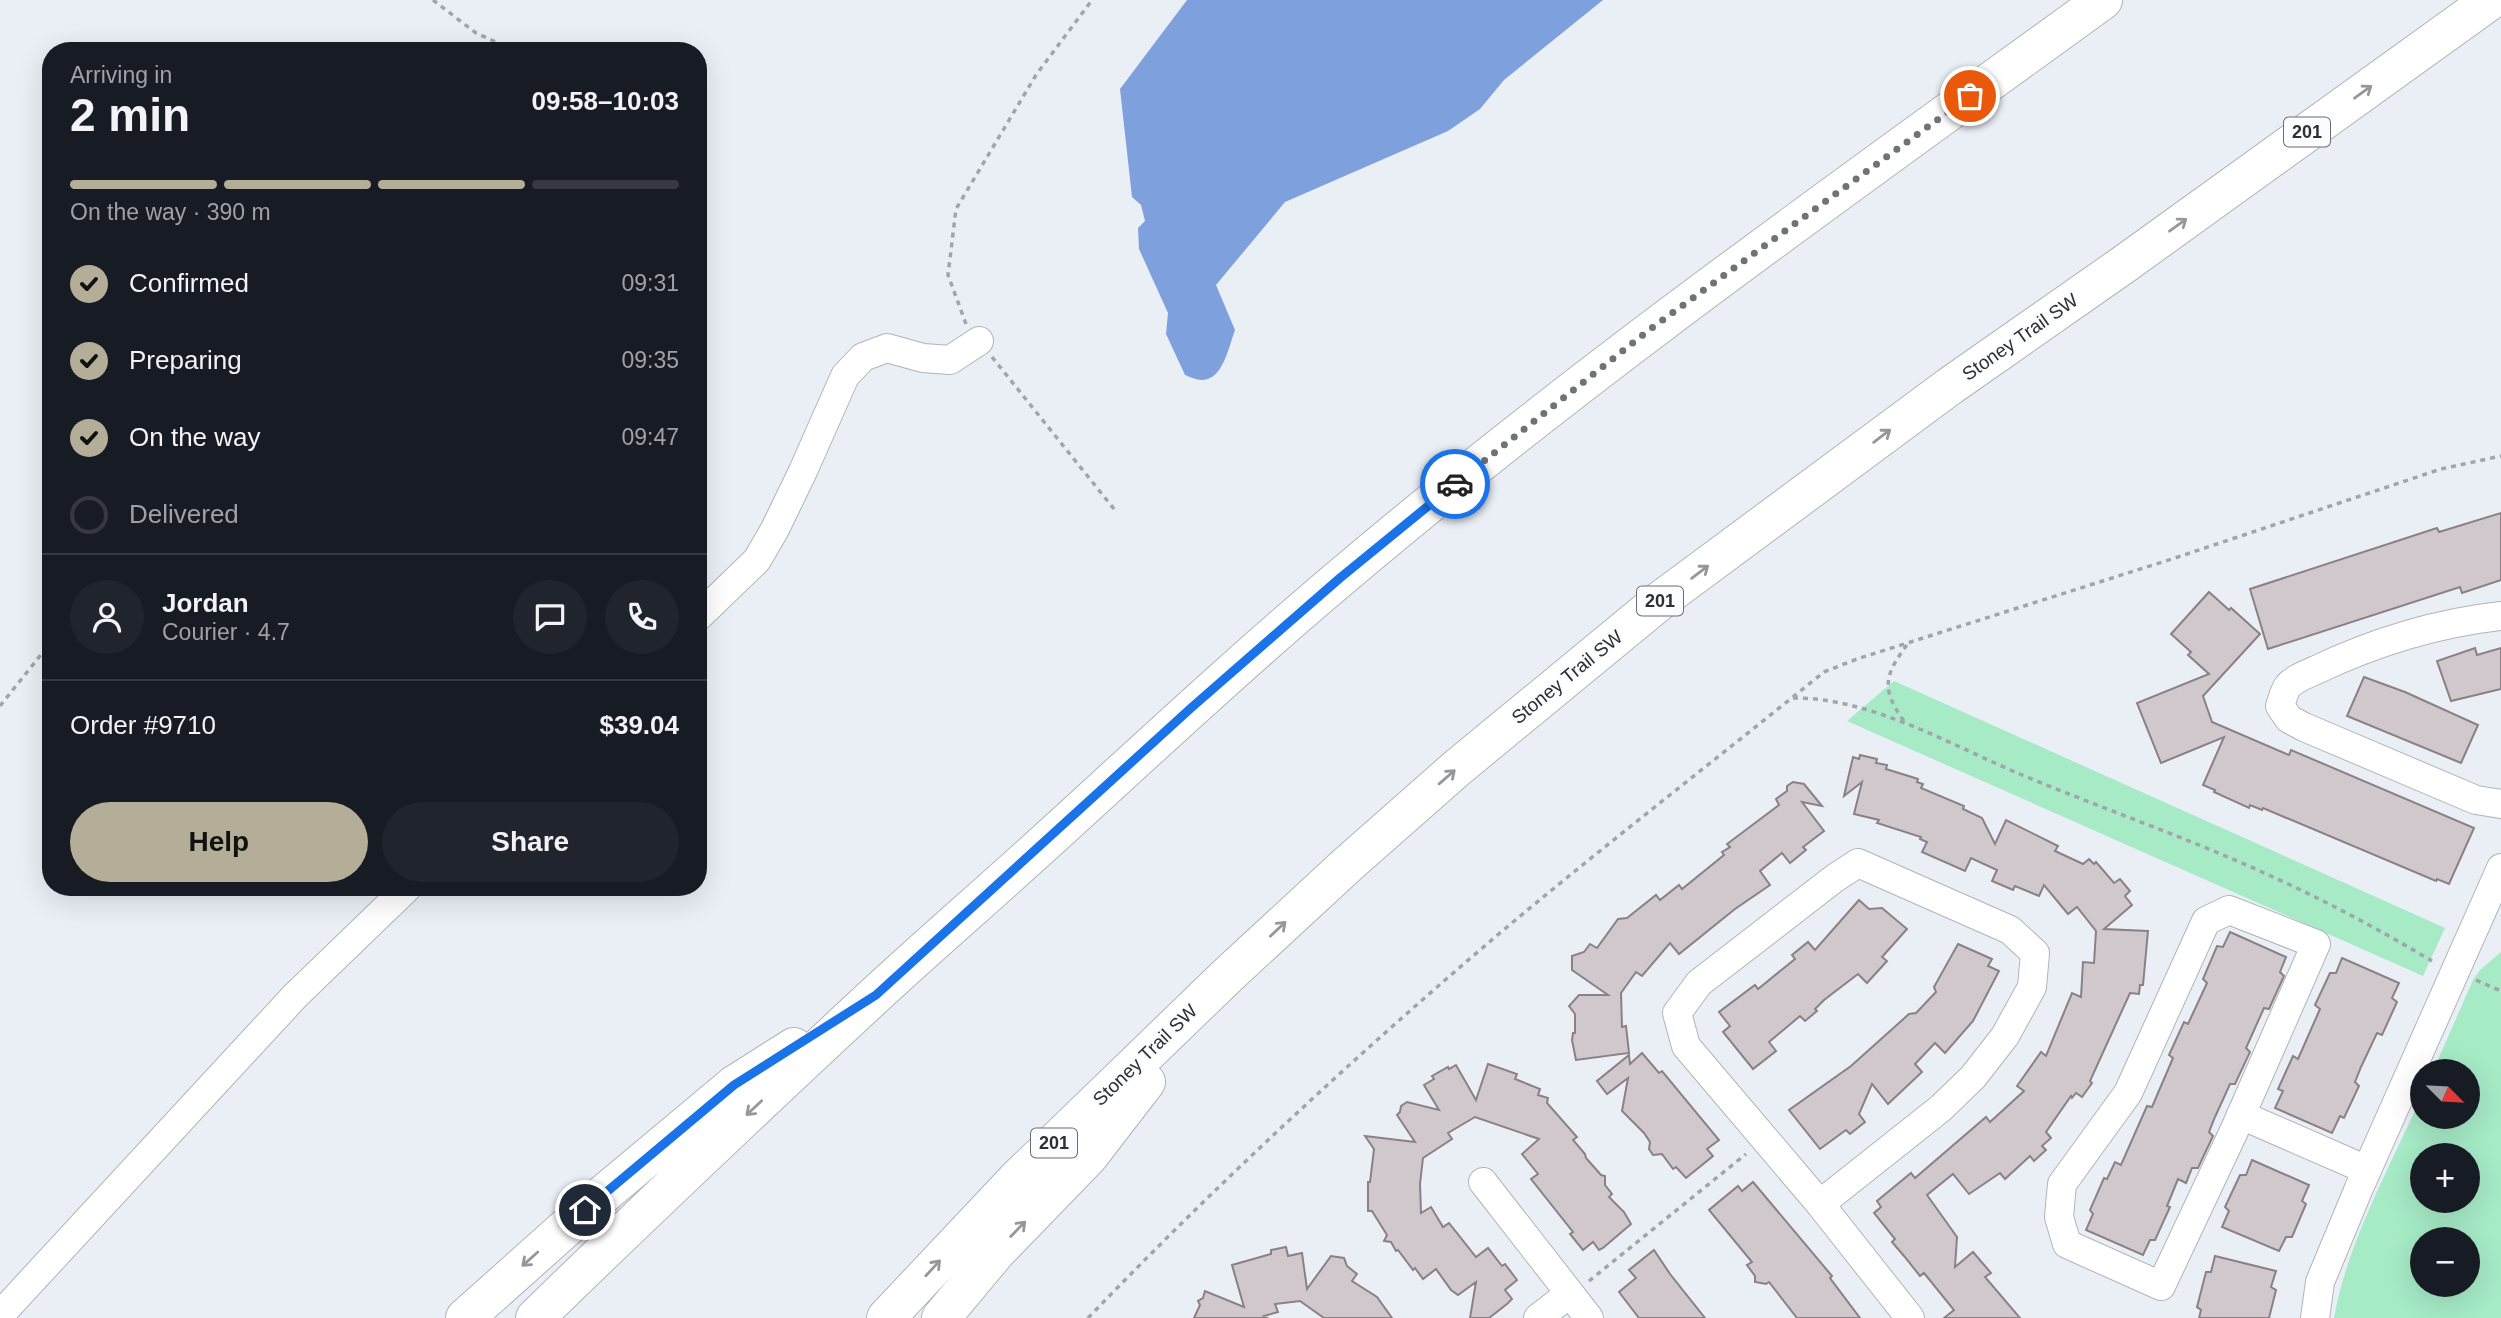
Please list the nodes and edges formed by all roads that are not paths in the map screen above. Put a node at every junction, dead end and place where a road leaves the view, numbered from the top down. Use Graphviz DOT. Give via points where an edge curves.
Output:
graph roads {
  1 [pos="2056,0"];
  2 [pos="2103,0"];
  3 [pos="2491,0"];
  4 [pos="1948,113"];
  5 [pos="979,341"];
  6 [pos="707,608"];
  7 [pos="2501,616"];
  8 [pos="2501,804"];
  9 [pos="2501,868"];
  10 [pos="399,896"];
  11 [pos="1228,975"];
  12 [pos="876,995"];
  13 [pos="2237,1123"];
  14 [pos="2363,1179"];
  15 [pos="1483,1182"];
  16 [pos="1820,1204"];
  17 [pos="1576,1289"];
  18 [pos="0,1315"];
  19 [pos="465,1318"];
  20 [pos="535,1318"];
  21 [pos="886,1318"];
  22 [pos="941,1318"];
  23 [pos="1538,1318"];
  24 [pos="1589,1318"];
  25 [pos="1910,1318"];
  26 [pos="2315,1318"];
  1 -- 4 [label="highway"];
  2 -- 4 [label="highway"];
  11 -- 3 [label="highway, Stoney Trail SW / 201, one-way" via="1457,768 1661,600 1950,386"];
  4 -- 12 [label="highway" via="1649,330 1340,578"];
  5 -- 6 [label="street" via="950,360 887,348 863,356 845,376 757,560"];
  7 -- 8 [label="street" via="2446,625 2335,661 2287,686 2280,706 2289,719 2304,727 2476,800"];
  9 -- 14 [label="street"];
  10 -- 18 [label="street" via="295,996"];
  21 -- 11 [label="highway, Stoney Trail SW / 201, one-way" via="1017,1179"];
  22 -- 11 [label="highway, one-way" via="997,1251 1089,1156"];
  12 -- 19 [label="highway, one-way" via="734,1085"];
  12 -- 20 [label="highway, one-way"];
  13 -- 13 [label="street" via="2316,944 2229,910 2206,921 2128,1093 2062,1184 2059,1217 2067,1244 2161,1286"];
  13 -- 14 [label="street"];
  14 -- 26 [label="street" via="2320,1282"];
  15 -- 17 [label="street"];
  16 -- 16 [label="street" via="1686,1046 1676,1013 1699,983 1858,863 2010,930 2035,953 2032,987 2005,1036 1973,1077"];
  16 -- 25 [label="street"];
  17 -- 23 [label="street"];
  17 -- 24 [label="street"];
}
